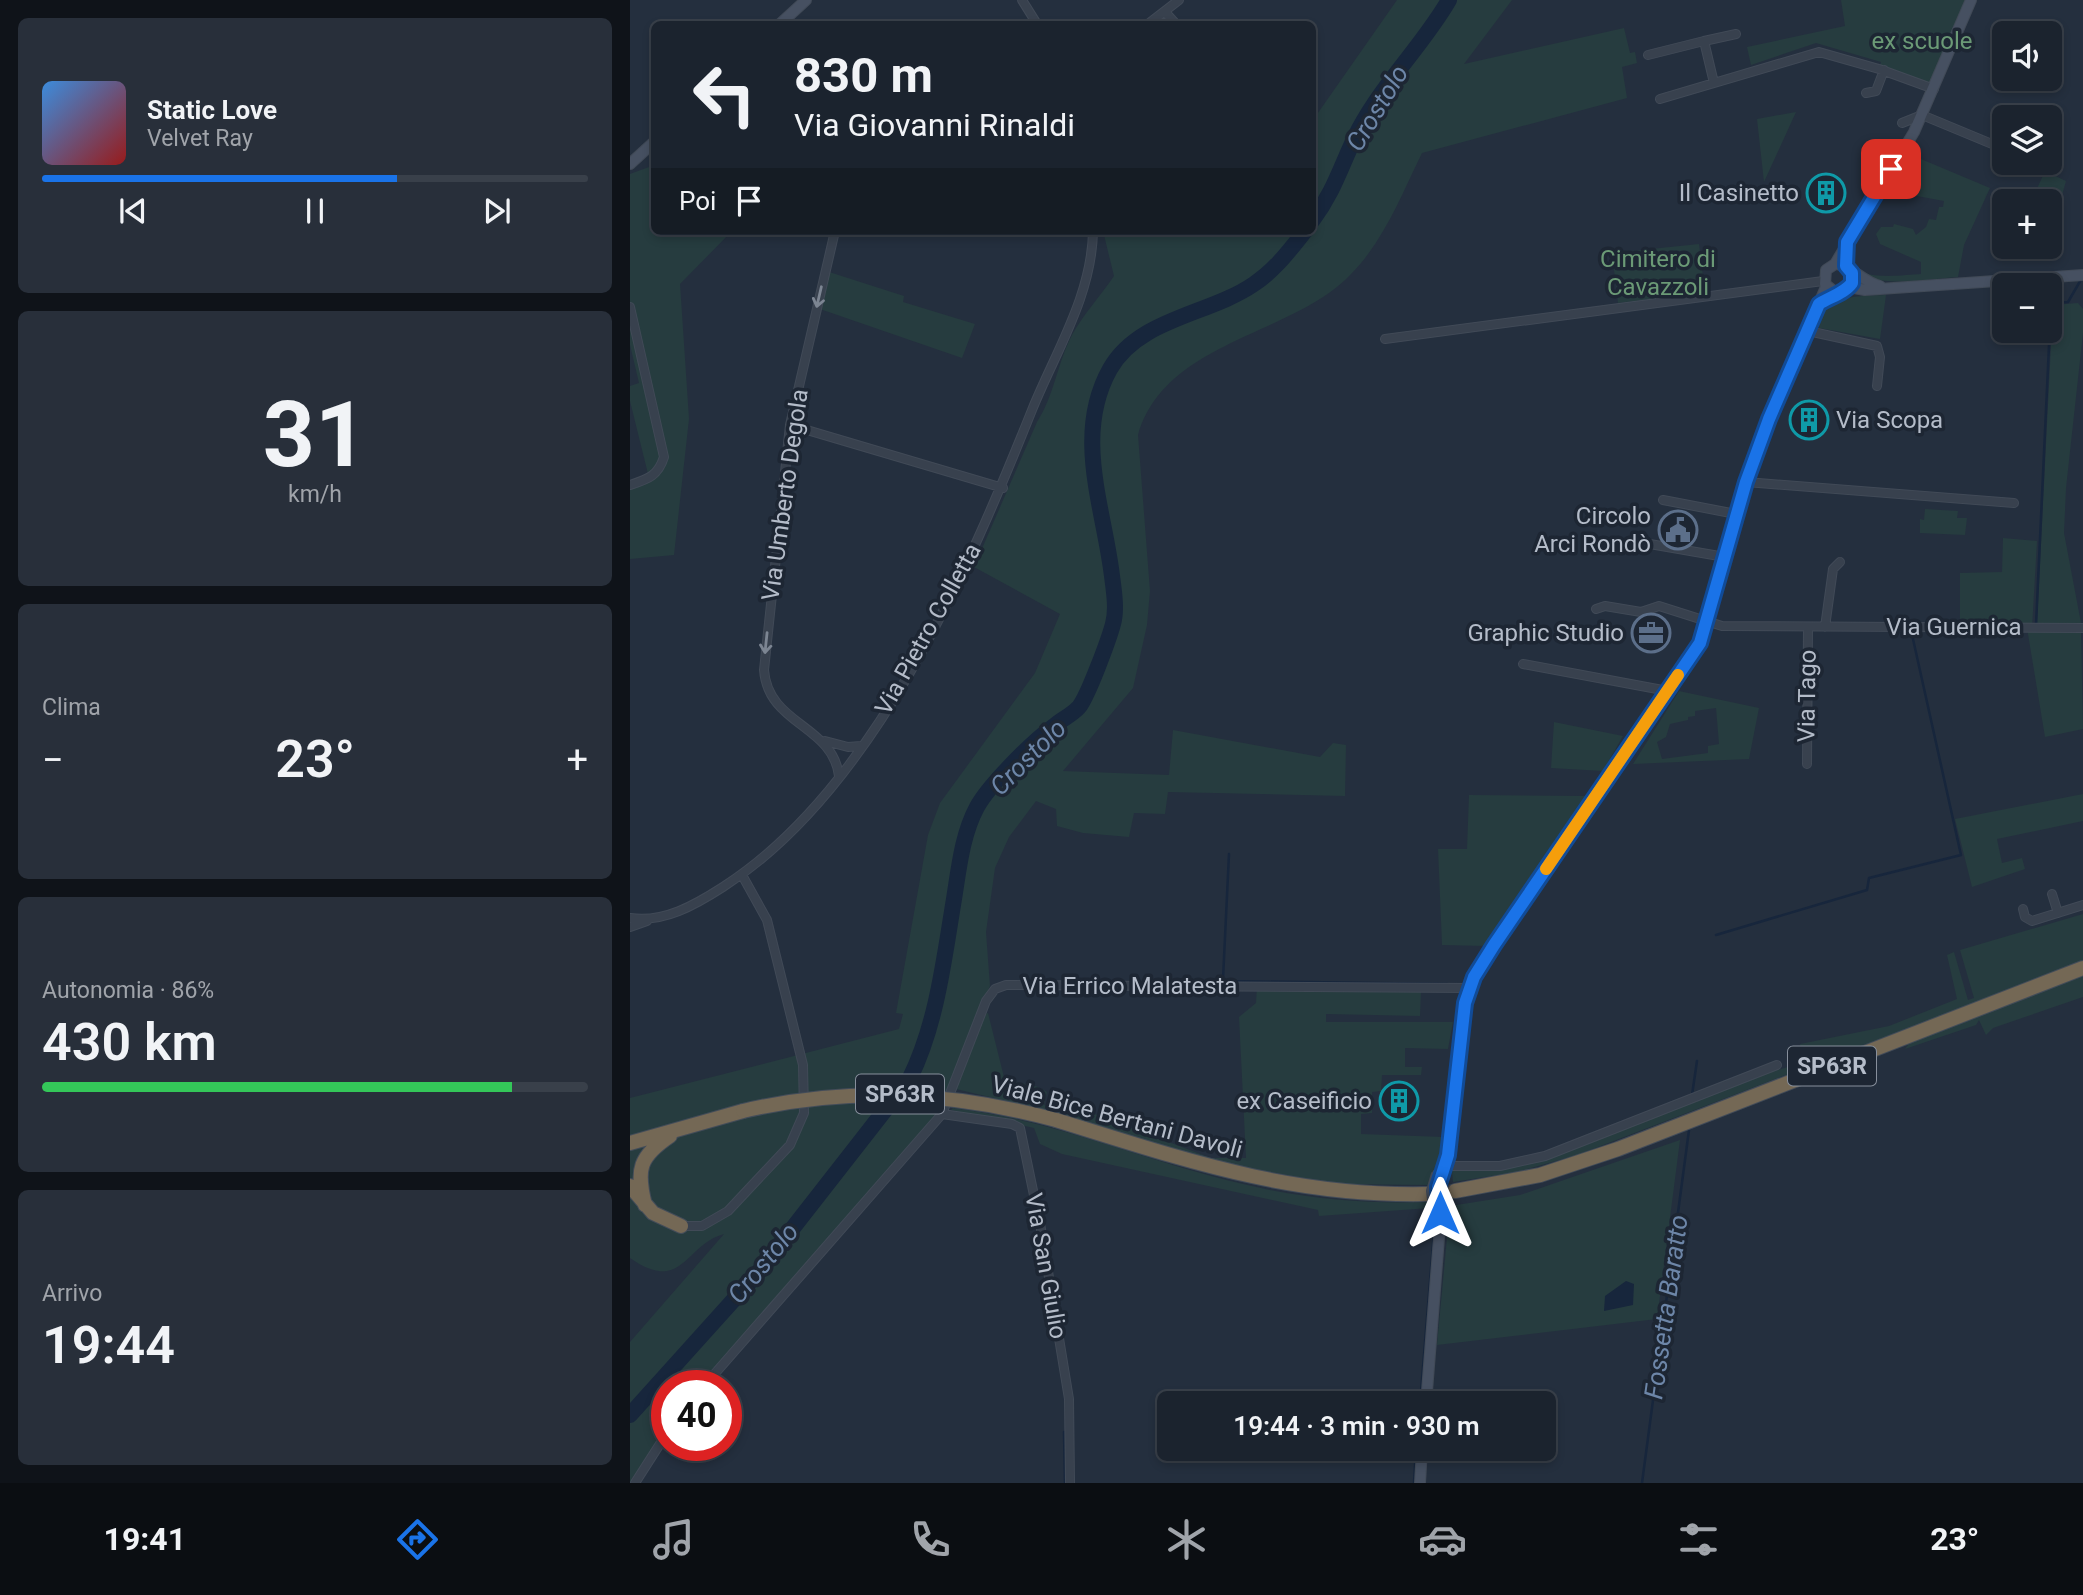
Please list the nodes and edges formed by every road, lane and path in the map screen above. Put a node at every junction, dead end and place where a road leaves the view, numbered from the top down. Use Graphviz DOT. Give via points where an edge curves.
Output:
graph roads {
  1 [pos="806,0"];
  2 [pos="1022,0"];
  3 [pos="1179,0"];
  4 [pos="1970,0"];
  5 [pos="1165,12"];
  6 [pos="783,21"];
  7 [pos="1035,21"];
  8 [pos="1152,21"];
  9 [pos="1173,21"];
  10 [pos="1736,34"];
  11 [pos="1704,41"];
  12 [pos="1648,55"];
  13 [pos="1884,70"];
  14 [pos="1714,83"];
  15 [pos="1934,89"];
  16 [pos="1866,93"];
  17 [pos="1660,99"];
  18 [pos="1922,115"];
  19 [pos="1902,123"];
  20 [pos="1992,144"];
  21 [pos="651,145"];
  22 [pos="630,164"];
  23 [pos="834,235"];
  24 [pos="1093,235"];
  25 [pos="1844,267"];
  26 [pos="2083,275"];
  27 [pos="1829,287"];
  28 [pos="1849,287"];
  29 [pos="1887,287"];
  30 [pos="630,307"];
  31 [pos="632,328"];
  32 [pos="1808,331"];
  33 [pos="1385,339"];
  34 [pos="1877,386"];
  35 [pos="790,425"];
  36 [pos="1746,482"];
  37 [pos="630,485"];
  38 [pos="1003,488"];
  39 [pos="1663,500"];
  40 [pos="2014,503"];
  41 [pos="1736,514"];
  42 [pos="1644,543"];
  43 [pos="1725,557"];
  44 [pos="1840,562"];
  45 [pos="1596,610"];
  46 [pos="1709,621"];
  47 [pos="1808,627"];
  48 [pos="1825,627"];
  49 [pos="2083,628"];
  50 [pos="1523,664"];
  51 [pos="1668,691"];
  52 [pos="819,738"];
  53 [pos="861,746"];
  54 [pos="1807,764"];
  55 [pos="839,776"];
  56 [pos="742,875"];
  57 [pos="2052,894"];
  58 [pos="2083,905"];
  59 [pos="2023,909"];
  60 [pos="2058,913"];
  61 [pos="630,918"];
  62 [pos="653,919"];
  63 [pos="630,927"];
  64 [pos="2083,968"];
  65 [pos="1469,988"];
  66 [pos="1777,1065"];
  67 [pos="943,1114"];
  68 [pos="680,1129"];
  69 [pos="630,1143"];
  70 [pos="1443,1167"];
  71 [pos="630,1186"];
  72 [pos="1455,1191"];
  73 [pos="1434,1202"];
  74 [pos="645,1205"];
  75 [pos="681,1226"];
  76 [pos="718,1370"];
  77 [pos="1427,1391"];
  78 [pos="651,1458"];
  79 [pos="1422,1461"];
  80 [pos="635,1483"];
  81 [pos="1070,1483"];
  82 [pos="1420,1483"];
  1 -- 6 [label="street"];
  2 -- 7 [label="street"];
  3 -- 5 [label="street"];
  4 -- 15 [label="street"];
  5 -- 8 [label="street"];
  5 -- 9 [label="street"];
  10 -- 11 [label="street"];
  11 -- 12 [label="street"];
  11 -- 14 [label="street"];
  13 -- 14 [label="street" via="1819,52"];
  13 -- 15 [label="street"];
  13 -- 16 [label="street" via="1876,91"];
  14 -- 17 [label="street"];
  15 -- 18 [label="street"];
  18 -- 19 [label="street"];
  18 -- 20 [label="street"];
  18 -- 25 [label="street" via="1847,242"];
  21 -- 22 [label="street"];
  23 -- 35 [label="street, Via Umberto Degola, one-way"];
  24 -- 38 [label="street, Via Pietro Colletta" via="1084,291"];
  25 -- 27 [label="street" via="1826,270"];
  25 -- 28 [label="street"];
  25 -- 29 [label="street" via="1865,282"];
  26 -- 29 [label="street"];
  27 -- 28 [label="street"];
  27 -- 32 [label="street"];
  27 -- 33 [label="street"];
  28 -- 29 [label="street"];
  30 -- 31 [label="street"];
  31 -- 37 [label="street" via="664,457 659,471"];
  32 -- 34 [label="street" via="1877,346"];
  32 -- 36 [label="street"];
  35 -- 38 [label="street"];
  35 -- 52 [label="street, Via Umberto Degola, one-way" via="764,675 774,702"];
  36 -- 40 [label="street"];
  36 -- 41 [label="street"];
  38 -- 53 [label="street, Via Pietro Colletta" via="931,634"];
  39 -- 41 [label="street"];
  41 -- 43 [label="street"];
  42 -- 43 [label="street"];
  43 -- 46 [label="street"];
  44 -- 48 [label="street" via="1833,569"];
  45 -- 46 [label="street, Via Guernica" via="1605,606 1641,612 1659,606"];
  46 -- 47 [label="street, Via Guernica" via="1722,626"];
  46 -- 51 [label="street"];
  47 -- 48 [label="street, Via Guernica"];
  47 -- 54 [label="street, Via Tago"];
  48 -- 49 [label="street, Via Guernica"];
  50 -- 51 [label="street"];
  51 -- 65 [label="street"];
  52 -- 53 [label="street, Via Umberto Degola" via="839,746"];
  52 -- 55 [label="street, Via Umberto Degola" via="832,750"];
  53 -- 55 [label="street, Via Pietro Colletta"];
  55 -- 56 [label="street, Via Pietro Colletta" via="785,838"];
  56 -- 62 [label="street, Via Pietro Colletta" via="697,903"];
  56 -- 75 [label="street" via="767,920 803,1065 805,1108 789,1145 728,1211 702,1226"];
  57 -- 60 [label="street"];
  58 -- 60 [label="street"];
  59 -- 60 [label="street" via="2032,921"];
  61 -- 62 [label="street, Via Pietro Colletta"];
  62 -- 63 [label="street"];
  64 -- 72 [label="highway, SP63R" via="1554,1171"];
  65 -- 67 [label="street, Via Errico Malatesta" via="1006,985 995,989 986,1001"];
  65 -- 70 [label="street"];
  66 -- 70 [label="street" via="1545,1156 1500,1166"];
  67 -- 76 [label="street, Via Errico Malatesta"];
  67 -- 81 [label="street, Via San Giulio" via="1020,1128 1069,1399"];
  68 -- 69 [label="highway, Viale Bice Bertani Davoli / SP63R"];
  68 -- 73 [label="highway, Viale Bice Bertani Davoli / SP63R, bridge" via="743,1111 827,1096 904,1094 971,1101 1056,1119 1277,1183"];
  68 -- 74 [label="highway" via="644,1159 640,1176"];
  70 -- 73 [label="street, bridge"];
  71 -- 74 [label="highway"];
  73 -- 77 [label="street" via="1440,1232"];
  74 -- 75 [label="highway"];
  78 -- 80 [label="street"];
  79 -- 82 [label="street"];
}
